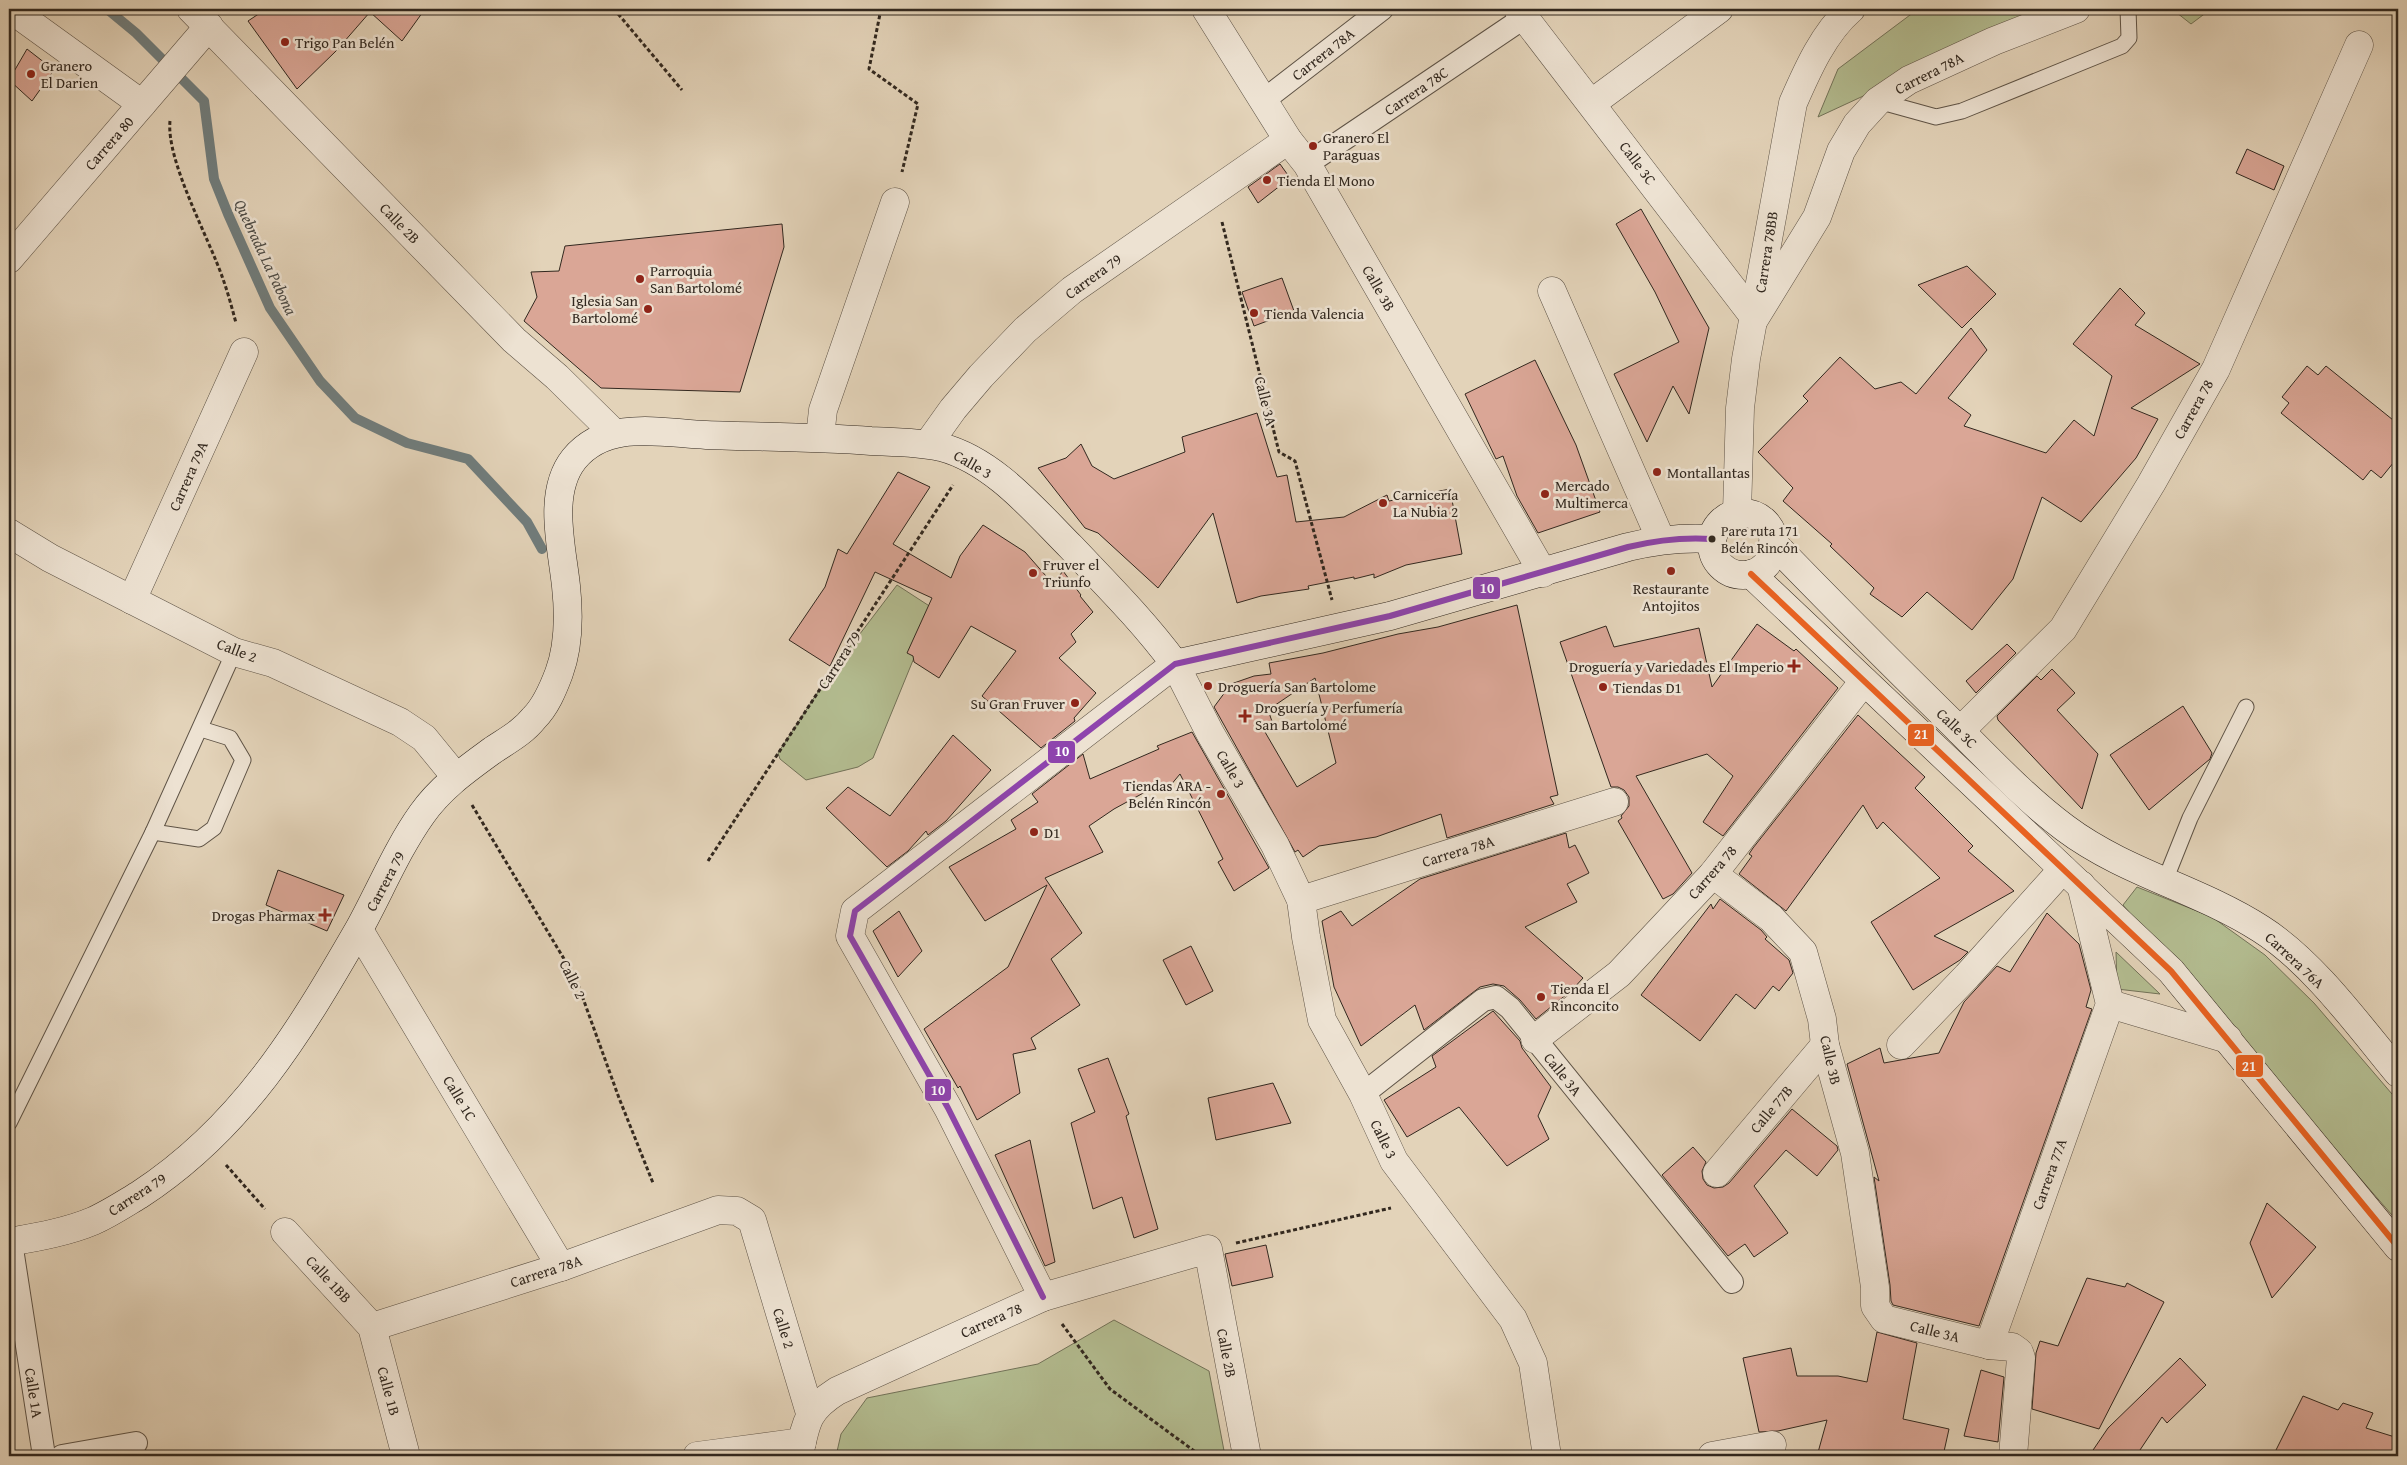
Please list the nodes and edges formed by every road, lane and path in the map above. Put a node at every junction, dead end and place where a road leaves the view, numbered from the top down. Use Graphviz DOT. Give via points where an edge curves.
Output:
graph roads {
  1 [pos="614,9"];
  2 [pos="881,9"];
  3 [pos="1206,9"];
  4 [pos="1382,9"];
  5 [pos="1720,9"];
  6 [pos="1851,9"];
  7 [pos="2076,9"];
  8 [pos="2128,9"];
  9 [pos="16,12"];
  10 [pos="1522,13"];
  11 [pos="199,14"];
  12 [pos="2359,45"];
  13 [pos="682,90"];
  14 [pos="150,95"];
  15 [pos="1264,100"];
  16 [pos="1878,101"];
  17 [pos="1592,103"];
  18 [pos="171,116"];
  19 [pos="1288,140"];
  20 [pos="1307,164"];
  21 [pos="1214,193"];
  22 [pos="895,202"];
  23 [pos="9,259"];
  24 [pos="1552,291"];
  25 [pos="1755,318"];
  26 [pos="244,352"];
  27 [pos="614,433"];
  28 [pos="820,437"];
  29 [pos="928,444"];
  30 [pos="970,459"];
  31 [pos="1738,513"];
  32 [pos="9,533"];
  33 [pos="1712,539"];
  34 [pos="1661,540"];
  35 [pos="1773,543"];
  36 [pos="1544,573"];
  37 [pos="1751,574"];
  38 [pos="132,600"];
  39 [pos="1332,600"];
  40 [pos="234,652"];
  41 [pos="1175,664"];
  42 [pos="1864,681"];
  43 [pos="2246,707"];
  44 [pos="201,729"];
  45 [pos="1960,731"];
  46 [pos="462,787"];
  47 [pos="1614,802"];
  48 [pos="153,832"];
  49 [pos="2108,855"];
  50 [pos="708,862"];
  51 [pos="1713,874"];
  52 [pos="2072,877"];
  53 [pos="2164,883"];
  54 [pos="1301,900"];
  55 [pos="359,930"];
  56 [pos="2110,1004"];
  57 [pos="1535,1039"];
  58 [pos="2228,1040"];
  59 [pos="1825,1045"];
  60 [pos="1901,1045"];
  61 [pos="2398,1073"];
  62 [pos="1363,1094"];
  63 [pos="9,1123"];
  64 [pos="206,1143"];
  65 [pos="1718,1173"];
  66 [pos="653,1183"];
  67 [pos="1424,1200"];
  68 [pos="718,1210"];
  69 [pos="285,1232"];
  70 [pos="10,1242"];
  71 [pos="2398,1247"];
  72 [pos="1208,1250"];
  73 [pos="561,1267"];
  74 [pos="1732,1282"];
  75 [pos="1875,1287"];
  76 [pos="1043,1297"];
  77 [pos="372,1326"];
  78 [pos="1989,1345"];
  79 [pos="810,1413"];
  80 [pos="136,1443"];
  81 [pos="1772,1445"];
  82 [pos="800,1449"];
  83 [pos="44,1456"];
  84 [pos="62,1456"];
  85 [pos="406,1456"];
  86 [pos="697,1456"];
  87 [pos="1201,1456"];
  88 [pos="1247,1456"];
  89 [pos="1547,1456"];
  90 [pos="1712,1456"];
  91 [pos="2013,1456"];
  1 -- 13 [label="path"];
  2 -- 22 [label="path" via="869,69 918,104"];
  3 -- 15 [label="street, Calle 3B"];
  4 -- 15 [label="street, Carrera 78A"];
  5 -- 17 [label="street"];
  6 -- 25 [label="street, Carrera 78BB" via="1806,72 1793,103"];
  7 -- 16 [label="street, Carrera 78A" via="1994,41 1909,80"];
  8 -- 16 [label="lane" via="2129,38 2122,46 1962,111 1936,117"];
  9 -- 14 [label="street"];
  10 -- 17 [label="street, Calle 3C"];
  10 -- 20 [label="street, Carrera 78C"];
  11 -- 14 [label="street, Carrera 80" via="186,52"];
  11 -- 27 [label="street, Calle 2B" via="514,340"];
  12 -- 45 [label="street, Carrera 78" via="2216,368 2151,484 2063,629"];
  14 -- 23 [label="street, Carrera 80"];
  15 -- 19 [label="street, Calle 3B"];
  16 -- 25 [label="street, Carrera 78A" via="1857,124 1841,151 1817,217"];
  17 -- 25 [label="street, Calle 3C"];
  18 -- 26 [label="path" via="172,146 223,279"];
  19 -- 20 [label="street, Calle 3B"];
  19 -- 21 [label="street, Carrera 79"];
  20 -- 36 [label="street, Calle 3B"];
  21 -- 29 [label="street, Carrera 79" via="1079,285 1025,330 981,376"];
  21 -- 39 [label="path, Calle 3A" via="1279,452 1295,461"];
  22 -- 28 [label="street" via="823,410"];
  24 -- 34 [label="street"];
  25 -- 31 [label="street, Carrera 78BB" via="1740,408"];
  26 -- 38 [label="street, Carrera 79A"];
  27 -- 28 [label="street, Calle 3" via="644,430 702,435"];
  27 -- 46 [label="street, Carrera 79" via="577,456 567,470 561,488 560,532 568,632 561,669 535,718"];
  28 -- 29 [label="street, Calle 3"];
  29 -- 30 [label="street, Calle 3"];
  30 -- 41 [label="street, Calle 3" via="986,468 1025,501 1099,576 1156,638"];
  30 -- 50 [label="path, Carrera 79"];
  31 -- 33 [label="street" via="1722,521"];
  31 -- 35 [label="street" via="1753,515 1766,524"];
  32 -- 38 [label="street, Calle 2"];
  33 -- 34 [label="street"];
  33 -- 37 [label="street" via="1714,554 1723,568"];
  34 -- 36 [label="street"];
  35 -- 37 [label="street" via="1767,562"];
  35 -- 45 [label="street, Calle 3C"];
  36 -- 41 [label="street" via="1390,616"];
  37 -- 42 [label="street, Calle 3C"];
  38 -- 40 [label="street, Calle 2"];
  40 -- 44 [label="lane"];
  40 -- 46 [label="street, Calle 2" via="273,663 400,722 424,738"];
  41 -- 54 [label="street, Calle 3" via="1210,733 1275,845"];
  41 -- 76 [label="street" via="855,911 850,936 948,1108"];
  42 -- 51 [label="street, Carrera 78"];
  42 -- 52 [label="street, Calle 3C"];
  43 -- 53 [label="lane" via="2190,818"];
  44 -- 48 [label="lane"];
  44 -- 48 [label="lane" via="230,738 243,760 214,828 199,839"];
  45 -- 49 [label="street, Calle 3C" via="2065,828"];
  46 -- 55 [label="street, Carrera 79" via="420,816"];
  46 -- 66 [label="path, Calle 2" via="576,979"];
  47 -- 54 [label="street, Carrera 78A"];
  48 -- 63 [label="lane"];
  49 -- 52 [label="street"];
  49 -- 53 [label="street, Calle 3C"];
  51 -- 57 [label="street, Carrera 78" via="1619,974"];
  51 -- 59 [label="street, Calle 3B" via="1771,918 1803,952 1822,1019"];
  52 -- 56 [label="street"];
  52 -- 58 [label="street, Calle 3C" via="2171,970"];
  52 -- 60 [label="street" via="1974,969"];
  53 -- 61 [label="street, Carrera 76A" via="2236,914 2263,930 2294,955"];
  54 -- 62 [label="street, Calle 3" via="1322,1020"];
  55 -- 64 [label="street, Carrera 79" via="268,1073 244,1104"];
  55 -- 73 [label="street, Calle 1C"];
  56 -- 58 [label="street"];
  56 -- 78 [label="street, Carrera 77A"];
  57 -- 62 [label="street, Calle 3A" via="1503,1002 1496,997 1483,1000"];
  57 -- 74 [label="street, Calle 3A"];
  58 -- 71 [label="street, Calle 3C"];
  59 -- 65 [label="street, Calle 77B"];
  59 -- 75 [label="street, Calle 3B" via="1855,1153"];
  62 -- 67 [label="street, Calle 3" via="1394,1161"];
  64 -- 69 [label="path"];
  64 -- 70 [label="street, Carrera 79" via="164,1178 95,1221 54,1234"];
  67 -- 72 [label="path"];
  67 -- 89 [label="street, Calle 3" via="1513,1320 1533,1363"];
  68 -- 73 [label="street, Carrera 78A"];
  68 -- 79 [label="street, Calle 2" via="737,1211 752,1220"];
  69 -- 77 [label="street, Calle 1BB"];
  70 -- 83 [label="street, Calle 1A"];
  72 -- 76 [label="street, Carrera 78"];
  72 -- 88 [label="street, Calle 2B"];
  73 -- 77 [label="street, Carrera 78A"];
  75 -- 78 [label="street, Calle 3A" via="1875,1306 1884,1319"];
  76 -- 79 [label="street, Carrera 78" via="837,1391"];
  76 -- 87 [label="path" via="1110,1389"];
  77 -- 85 [label="street, Calle 1B"];
  78 -- 91 [label="street, Calle 3A" via="2012,1347 2021,1358"];
  79 -- 82 [label="street"];
  80 -- 84 [label="street"];
  81 -- 90 [label="street"];
  82 -- 86 [label="street"];
}
